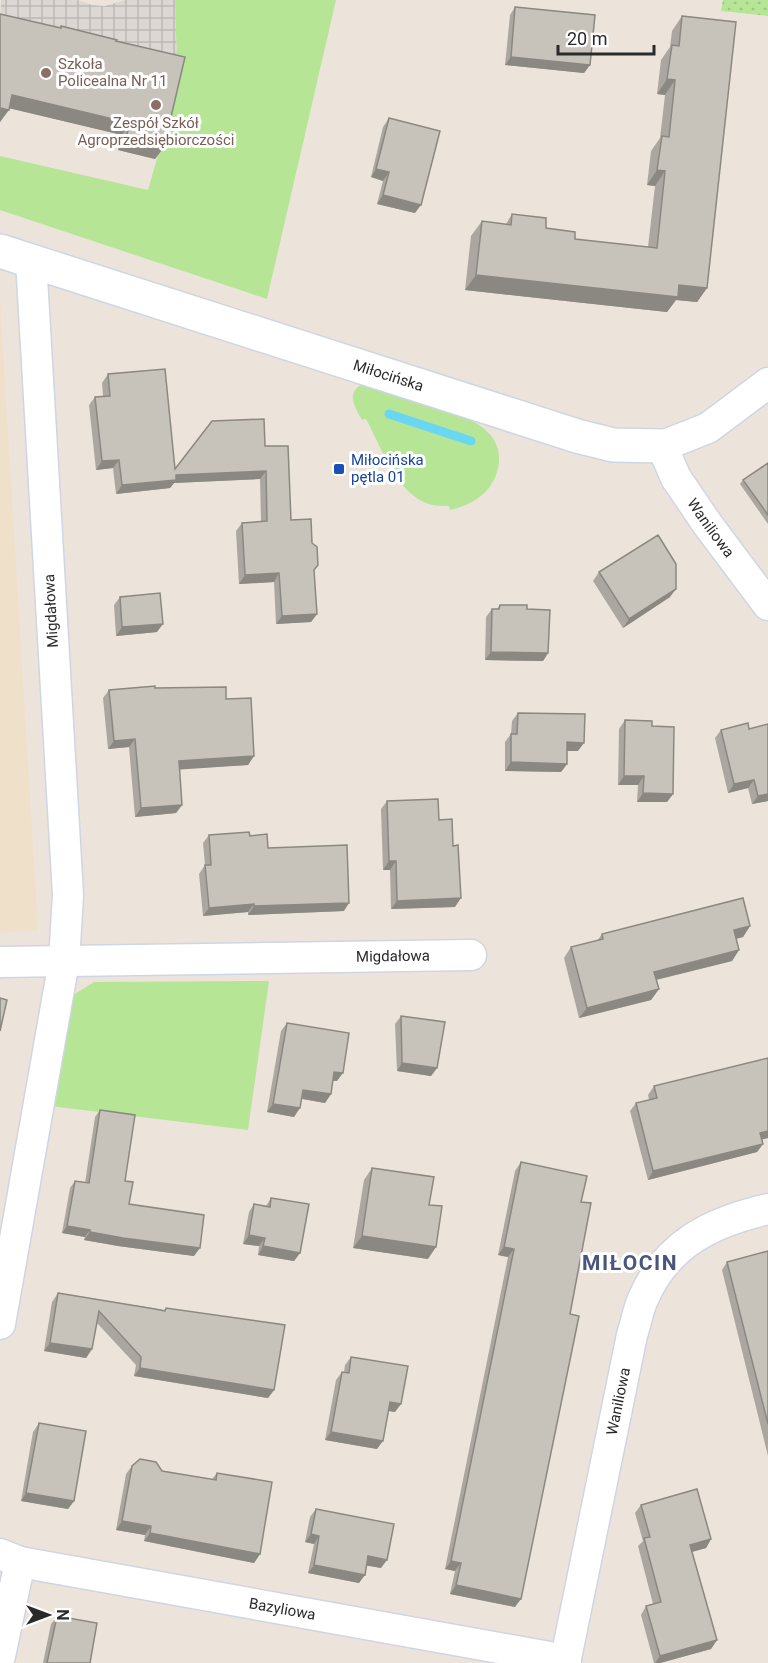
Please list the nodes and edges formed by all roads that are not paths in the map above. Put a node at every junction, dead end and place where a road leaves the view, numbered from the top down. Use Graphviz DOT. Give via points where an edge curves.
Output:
graph roads {
  1 [pos="0,251"];
  2 [pos="31,260"];
  3 [pos="768,383"];
  4 [pos="662,446"];
  5 [pos="768,605"];
  6 [pos="471,955"];
  7 [pos="64,961"];
  8 [pos="0,962"];
  9 [pos="768,1209"];
  10 [pos="0,1324"];
  11 [pos="10,1558"];
  12 [pos="0,1656"];
  13 [pos="566,1662"];
  1 -- 2 [label="street, Miłocińska"];
  2 -- 4 [label="street, Miłocińska" via="577,436 613,445"];
  2 -- 7 [label="street, Migdałowa" via="68,895"];
  3 -- 4 [label="street, Miłocińska" via="708,428"];
  4 -- 5 [label="street, Waniliowa" via="676,478"];
  6 -- 7 [label="street, Migdałowa"];
  7 -- 8 [label="street, Migdałowa"];
  7 -- 10 [label="street, Migdałowa"];
  9 -- 13 [label="street, Waniliowa" via="735,1216 703,1231 674,1252 643,1299 632,1335"];
  11 -- 12 [label="street"];
  11 -- 13 [label="street, Bazyliowa"];
}
